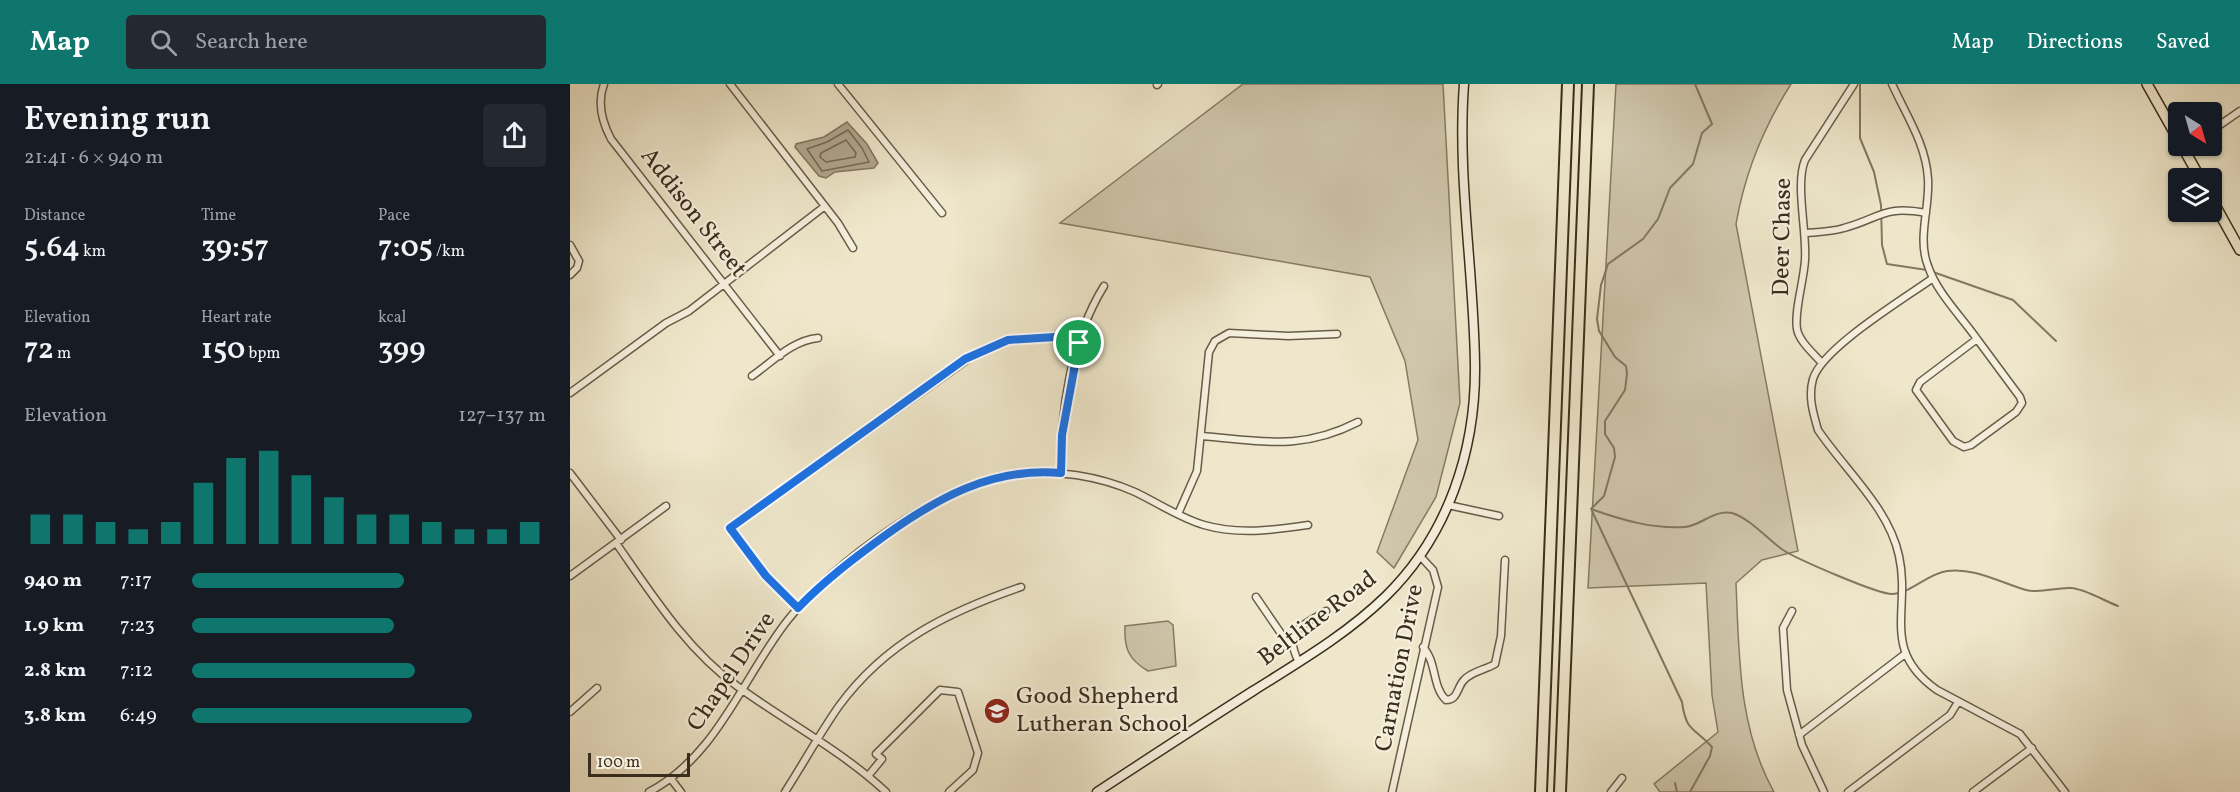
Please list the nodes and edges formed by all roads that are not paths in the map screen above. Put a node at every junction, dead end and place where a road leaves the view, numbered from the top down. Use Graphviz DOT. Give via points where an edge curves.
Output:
graph roads {
  1 [pos="604,84"];
  2 [pos="730,84"];
  3 [pos="838,84"];
  4 [pos="1464,84"];
  5 [pos="1568,84"];
  6 [pos="1588,84"];
  7 [pos="1854,84"];
  8 [pos="1892,84"];
  9 [pos="2148,84"];
  10 [pos="2240,111"];
  11 [pos="2168,119"];
  12 [pos="2222,123"];
  13 [pos="825,206"];
  14 [pos="942,213"];
  15 [pos="1926,213"];
  16 [pos="2222,218"];
  17 [pos="1806,233"];
  18 [pos="570,245"];
  19 [pos="852,248"];
  20 [pos="2240,250"];
  21 [pos="570,275"];
  22 [pos="1933,278"];
  23 [pos="725,284"];
  24 [pos="1104,286"];
  25 [pos="1337,334"];
  26 [pos="818,338"];
  27 [pos="1977,339"];
  28 [pos="1079,343"];
  29 [pos="780,356"];
  30 [pos="1821,362"];
  31 [pos="752,376"];
  32 [pos="570,393"];
  33 [pos="1358,422"];
  34 [pos="1202,435"];
  35 [pos="570,472"];
  36 [pos="1061,473"];
  37 [pos="1448,505"];
  38 [pos="666,506"];
  39 [pos="1178,514"];
  40 [pos="1498,516"];
  41 [pos="1308,525"];
  42 [pos="618,542"];
  43 [pos="1420,556"];
  44 [pos="1505,560"];
  45 [pos="570,576"];
  46 [pos="1021,587"];
  47 [pos="1256,597"];
  48 [pos="798,608"];
  49 [pos="1326,611"];
  50 [pos="1792,611"];
  51 [pos="1291,642"];
  52 [pos="1423,647"];
  53 [pos="1905,654"];
  54 [pos="1299,662"];
  55 [pos="597,688"];
  56 [pos="742,690"];
  57 [pos="1959,702"];
  58 [pos="570,712"];
  59 [pos="1799,735"];
  60 [pos="818,740"];
  61 [pos="2032,748"];
  62 [pos="868,776"];
  63 [pos="1622,778"];
  64 [pos="671,779"];
  65 [pos="650,792"];
  66 [pos="681,792"];
  67 [pos="785,792"];
  68 [pos="886,792"];
  69 [pos="950,792"];
  70 [pos="1097,792"];
  71 [pos="1392,792"];
  72 [pos="1541,792"];
  73 [pos="1560,792"];
  74 [pos="1611,792"];
  75 [pos="1824,792"];
  76 [pos="1848,792"];
  77 [pos="1973,792"];
  78 [pos="2065,792"];
  1 -- 23 [label="street, Addison Street" via="602,115 611,139"];
  2 -- 13 [label="street"];
  3 -- 14 [label="street"];
  4 -- 37 [label="main road, Beltline Road" via="1474,392 1463,463"];
  5 -- 72 [label="highway"];
  6 -- 73 [label="highway"];
  7 -- 17 [label="street, Deer Chase" via="1802,167"];
  8 -- 15 [label="street" via="1923,150 1928,178"];
  9 -- 11 [label="main road"];
  10 -- 12 [label="street"];
  13 -- 19 [label="street"];
  13 -- 23 [label="street"];
  15 -- 17 [label="street" via="1887,211 1844,228"];
  15 -- 22 [label="street" via="1923,245"];
  16 -- 20 [label="main road"];
  17 -- 30 [label="street, Deer Chase" via="1797,325 1800,336"];
  18 -- 21 [label="street" via="579,261"];
  22 -- 27 [label="street"];
  22 -- 30 [label="street"];
  23 -- 29 [label="street, Addison Street"];
  23 -- 32 [label="street"];
  24 -- 28 [label="street" via="1093,303"];
  25 -- 34 [label="street" via="1236,332 1218,338 1209,352"];
  26 -- 29 [label="street" via="806,339"];
  27 -- 27 [label="street" via="2022,403 2016,412 1964,447 1953,441 1916,390 1920,381"];
  28 -- 36 [label="street" via="1062,435"];
  28 -- 48 [label="street" via="1032,337 1008,340 978,351 730,528 766,576"];
  29 -- 31 [label="street"];
  30 -- 53 [label="street" via="1811,388 1818,430 1893,534 1901,568 1899,630"];
  33 -- 34 [label="street" via="1325,437 1299,442"];
  34 -- 39 [label="street" via="1197,471"];
  35 -- 42 [label="street"];
  36 -- 39 [label="street, Chapel Drive" via="1122,487"];
  36 -- 48 [label="street, Chapel Drive" via="998,477 941,498 848,562"];
  37 -- 40 [label="street"];
  37 -- 43 [label="main road, Beltline Road"];
  38 -- 42 [label="street"];
  39 -- 41 [label="street, Chapel Drive" via="1206,526 1237,531"];
  42 -- 45 [label="street"];
  42 -- 56 [label="street" via="681,632"];
  43 -- 52 [label="street, Carnation Drive" via="1433,570 1438,587"];
  43 -- 54 [label="main road, Beltline Road" via="1376,605"];
  44 -- 52 [label="street" via="1500,636 1494,664 1472,674 1454,697 1446,700"];
  46 -- 60 [label="street" via="963,608 912,637 852,690"];
  47 -- 51 [label="street"];
  48 -- 56 [label="street, Chapel Drive"];
  49 -- 51 [label="street" via="1298,628"];
  50 -- 59 [label="street" via="1783,628 1784,664"];
  51 -- 54 [label="street"];
  52 -- 71 [label="street, Carnation Drive"];
  53 -- 57 [label="street" via="1926,683"];
  53 -- 59 [label="street"];
  54 -- 70 [label="main road, Beltline Road"];
  55 -- 58 [label="street"];
  56 -- 60 [label="street"];
  56 -- 64 [label="street, Chapel Drive" via="708,742"];
  57 -- 61 [label="street" via="2020,734"];
  57 -- 76 [label="street" via="1950,715"];
  59 -- 75 [label="street"];
  60 -- 62 [label="street"];
  60 -- 67 [label="street"];
  61 -- 77 [label="street"];
  61 -- 78 [label="street"];
  62 -- 68 [label="street"];
  62 -- 69 [label="street" via="882,759 876,754 940,690 958,692 978,753 973,770"];
  63 -- 74 [label="street"];
  64 -- 65 [label="street, Chapel Drive"];
  64 -- 66 [label="street"];
}
